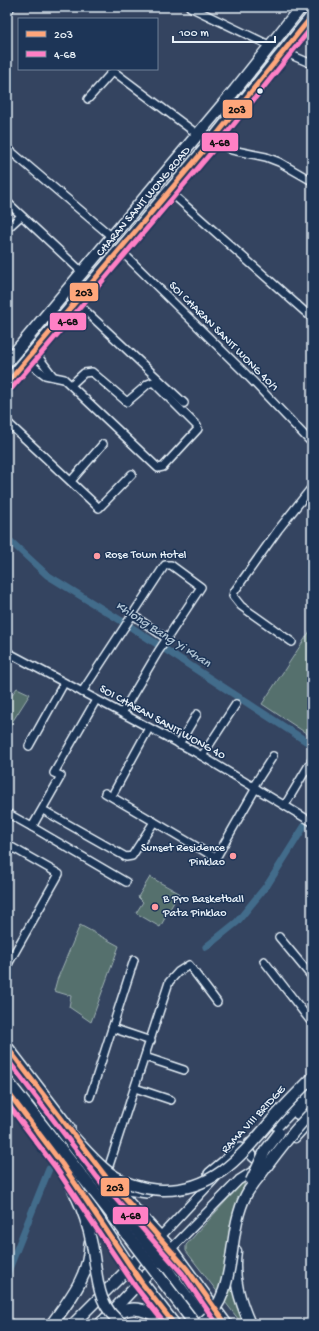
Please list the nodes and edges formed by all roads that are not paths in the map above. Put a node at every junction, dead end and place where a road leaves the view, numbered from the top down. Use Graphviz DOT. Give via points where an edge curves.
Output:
graph roads {
  1 [pos="11,7"];
  2 [pos="190,7"];
  3 [pos="298,8"];
  4 [pos="7,12"];
  5 [pos="312,16"];
  6 [pos="271,46"];
  7 [pos="284,52"];
  8 [pos="312,64"];
  9 [pos="88,99"];
  10 [pos="199,132"];
  11 [pos="212,140"];
  12 [pos="8,150"];
  13 [pos="312,181"];
  14 [pos="169,191"];
  15 [pos="7,202"];
  16 [pos="21,216"];
  17 [pos="7,226"];
  18 [pos="112,237"];
  19 [pos="120,250"];
  20 [pos="82,272"];
  21 [pos="76,302"];
  22 [pos="312,318"];
  23 [pos="34,351"];
  24 [pos="26,360"];
  25 [pos="7,362"];
  26 [pos="53,376"];
  27 [pos="7,384"];
  28 [pos="71,385"];
  29 [pos="184,403"];
  30 [pos="7,422"];
  31 [pos="309,440"];
  32 [pos="103,444"];
  33 [pos="132,474"];
  34 [pos="71,481"];
  35 [pos="312,488"];
  36 [pos="131,618"];
  37 [pos="165,641"];
  38 [pos="292,642"];
  39 [pos="7,652"];
  40 [pos="64,683"];
  41 [pos="82,692"];
  42 [pos="96,700"];
  43 [pos="236,704"];
  44 [pos="122,713"];
  45 [pos="197,714"];
  46 [pos="149,728"];
  47 [pos="179,744"];
  48 [pos="29,746"];
  49 [pos="202,756"];
  50 [pos="273,756"];
  51 [pos="312,760"];
  52 [pos="255,788"];
  53 [pos="114,792"];
  54 [pos="105,793"];
  55 [pos="285,806"];
  56 [pos="43,810"];
  57 [pos="7,813"];
  58 [pos="154,822"];
  59 [pos="312,822"];
  60 [pos="32,827"];
  61 [pos="7,845"];
  62 [pos="126,882"];
  63 [pos="279,937"];
  64 [pos="134,960"];
  65 [pos="264,961"];
  66 [pos="7,966"];
  67 [pos="312,977"];
  68 [pos="217,1002"];
  69 [pos="312,1023"];
  70 [pos="112,1028"];
  71 [pos="150,1041"];
  72 [pos="7,1047"];
  73 [pos="145,1057"];
  74 [pos="7,1059"];
  75 [pos="184,1070"];
  76 [pos="312,1074"];
  77 [pos="312,1078"];
  78 [pos="7,1082"];
  79 [pos="135,1088"];
  80 [pos="7,1090"];
  81 [pos="312,1090"];
  82 [pos="36,1096"];
  83 [pos="90,1097"];
  84 [pos="171,1100"];
  85 [pos="312,1100"];
  86 [pos="11,1105"];
  87 [pos="27,1108"];
  88 [pos="312,1112"];
  89 [pos="312,1119"];
  90 [pos="249,1142"];
  91 [pos="84,1148"];
  92 [pos="283,1150"];
  93 [pos="239,1158"];
  94 [pos="268,1161"];
  95 [pos="62,1164"];
  96 [pos="106,1177"];
  97 [pos="114,1187"];
  98 [pos="246,1194"];
  99 [pos="86,1198"];
  100 [pos="160,1237"];
  101 [pos="171,1249"];
  102 [pos="130,1267"];
  103 [pos="141,1282"];
  104 [pos="101,1323"];
  105 [pos="52,1324"];
  106 [pos="73,1324"];
  107 [pos="123,1324"];
  108 [pos="173,1324"];
  109 [pos="194,1324"];
  110 [pos="201,1324"];
  111 [pos="207,1324"];
  112 [pos="226,1324"];
  113 [pos="250,1324"];
  1 -- 4 [label="street"];
  2 -- 6 [label="street"];
  3 -- 6 [label="main road, CHARAN SANIT WONG ROAD"];
  5 -- 7 [label="main road, CHARAN SANIT WONG ROAD"];
  6 -- 10 [label="main road, CHARAN SANIT WONG ROAD"];
  7 -- 8 [label="street"];
  7 -- 11 [label="main road, CHARAN SANIT WONG ROAD"];
  9 -- 10 [label="street" via="113,71"];
  10 -- 11 [label="main road"];
  10 -- 18 [label="main road, CHARAN SANIT WONG ROAD"];
  11 -- 13 [label="street" via="232,150 280,162"];
  11 -- 14 [label="main road, CHARAN SANIT WONG ROAD"];
  12 -- 18 [label="street"];
  14 -- 19 [label="main road, CHARAN SANIT WONG ROAD"];
  14 -- 22 [label="street"];
  15 -- 16 [label="street"];
  16 -- 17 [label="street"];
  16 -- 20 [label="street"];
  18 -- 20 [label="main road, CHARAN SANIT WONG ROAD"];
  19 -- 21 [label="main road, CHARAN SANIT WONG ROAD"];
  19 -- 31 [label="street, SOI CHARAN SANIT WONG 40/1"];
  20 -- 25 [label="main road, CHARAN SANIT WONG ROAD"];
  21 -- 23 [label="main road, CHARAN SANIT WONG ROAD"];
  21 -- 29 [label="street"];
  23 -- 24 [label="main road, CHARAN SANIT WONG ROAD"];
  23 -- 26 [label="street"];
  24 -- 26 [label="street" via="42,373"];
  24 -- 27 [label="main road, CHARAN SANIT WONG ROAD"];
  26 -- 28 [label="street" via="62,378"];
  28 -- 28 [label="street" via="84,373 92,372 126,402 152,382 198,426 198,429 159,468"];
  30 -- 34 [label="street"];
  32 -- 34 [label="street"];
  33 -- 34 [label="street" via="99,508"];
  35 -- 38 [label="street" via="234,592 236,601 241,606"];
  36 -- 37 [label="street"];
  36 -- 37 [label="street" via="168,564 201,587"];
  36 -- 41 [label="street"];
  37 -- 44 [label="street"];
  39 -- 40 [label="street, SOI CHARAN SANIT WONG 40"];
  40 -- 41 [label="street, SOI CHARAN SANIT WONG 40"];
  40 -- 48 [label="street"];
  41 -- 42 [label="street, SOI CHARAN SANIT WONG 40"];
  42 -- 44 [label="street, SOI CHARAN SANIT WONG 40"];
  42 -- 56 [label="street" via="54,772 61,776"];
  43 -- 49 [label="street"];
  44 -- 46 [label="street, SOI CHARAN SANIT WONG 40"];
  45 -- 47 [label="street"];
  46 -- 47 [label="street, SOI CHARAN SANIT WONG 40"];
  46 -- 53 [label="street"];
  47 -- 49 [label="street, SOI CHARAN SANIT WONG 40"];
  49 -- 52 [label="street, SOI CHARAN SANIT WONG 40"];
  50 -- 52 [label="street"];
  51 -- 55 [label="street"];
  52 -- 55 [label="street, SOI CHARAN SANIT WONG 40"];
  52 -- 58 [label="street" via="216,858"];
  54 -- 58 [label="street"];
  55 -- 59 [label="street, SOI CHARAN SANIT WONG 40"];
  56 -- 58 [label="street" via="126,857 132,856"];
  56 -- 60 [label="street"];
  57 -- 60 [label="street"];
  60 -- 62 [label="street"];
  61 -- 66 [label="street" via="59,874"];
  63 -- 67 [label="street"];
  64 -- 70 [label="street"];
  65 -- 69 [label="street"];
  68 -- 71 [label="street" via="192,967 186,966 169,982"];
  70 -- 71 [label="street"];
  70 -- 83 [label="street"];
  71 -- 73 [label="street"];
  72 -- 91 [label="main road"];
  73 -- 75 [label="street"];
  73 -- 79 [label="street"];
  74 -- 82 [label="main road"];
  76 -- 90 [label="street"];
  77 -- 93 [label="main road, RAMA VIII BRIDGE, bridge"];
  78 -- 87 [label="main road, bridge"];
  79 -- 84 [label="street"];
  79 -- 96 [label="street"];
  80 -- 86 [label="main road"];
  81 -- 93 [label="main road" via="257,1145"];
  82 -- 93 [label="main road, RAMA VIII BRIDGE, bridge" via="110,1172 138,1186 154,1190 186,1189 213,1178"];
  82 -- 111 [label="main road, bridge"];
  85 -- 98 [label="main road, bridge" via="265,1151"];
  86 -- 95 [label="main road"];
  87 -- 107 [label="main road, bridge" via="74,1188 87,1222 99,1292 106,1308"];
  87 -- 109 [label="main road, bridge" via="107,1208"];
  88 -- 98 [label="main road, bridge" via="287,1137"];
  89 -- 92 [label="street"];
  90 -- 94 [label="street" via="248,1150 252,1157 260,1162"];
  90 -- 97 [label="main road" via="208,1176 187,1187 152,1193"];
  90 -- 100 [label="street"];
  91 -- 95 [label="main road" via="87,1160 81,1166 75,1169"];
  91 -- 96 [label="main road"];
  92 -- 94 [label="street"];
  92 -- 113 [label="main road" via="254,1190 243,1212 239,1229 235,1258 236,1280"];
  94 -- 101 [label="street" via="239,1180"];
  95 -- 99 [label="main road"];
  96 -- 97 [label="main road"];
  97 -- 100 [label="main road"];
  98 -- 110 [label="main road, bridge" via="234,1232 226,1283 220,1302 209,1318"];
  99 -- 102 [label="main road"];
  99 -- 105 [label="main road" via="90,1225 88,1260 75,1291"];
  100 -- 101 [label="main road"];
  100 -- 102 [label="main road"];
  101 -- 103 [label="main road"];
  101 -- 112 [label="main road"];
  102 -- 103 [label="main road"];
  102 -- 106 [label="main road"];
  103 -- 104 [label="main road"];
  103 -- 108 [label="main road"];
  104 -- 108 [label="main road" via="119,1311 130,1308 140,1309"];
}
